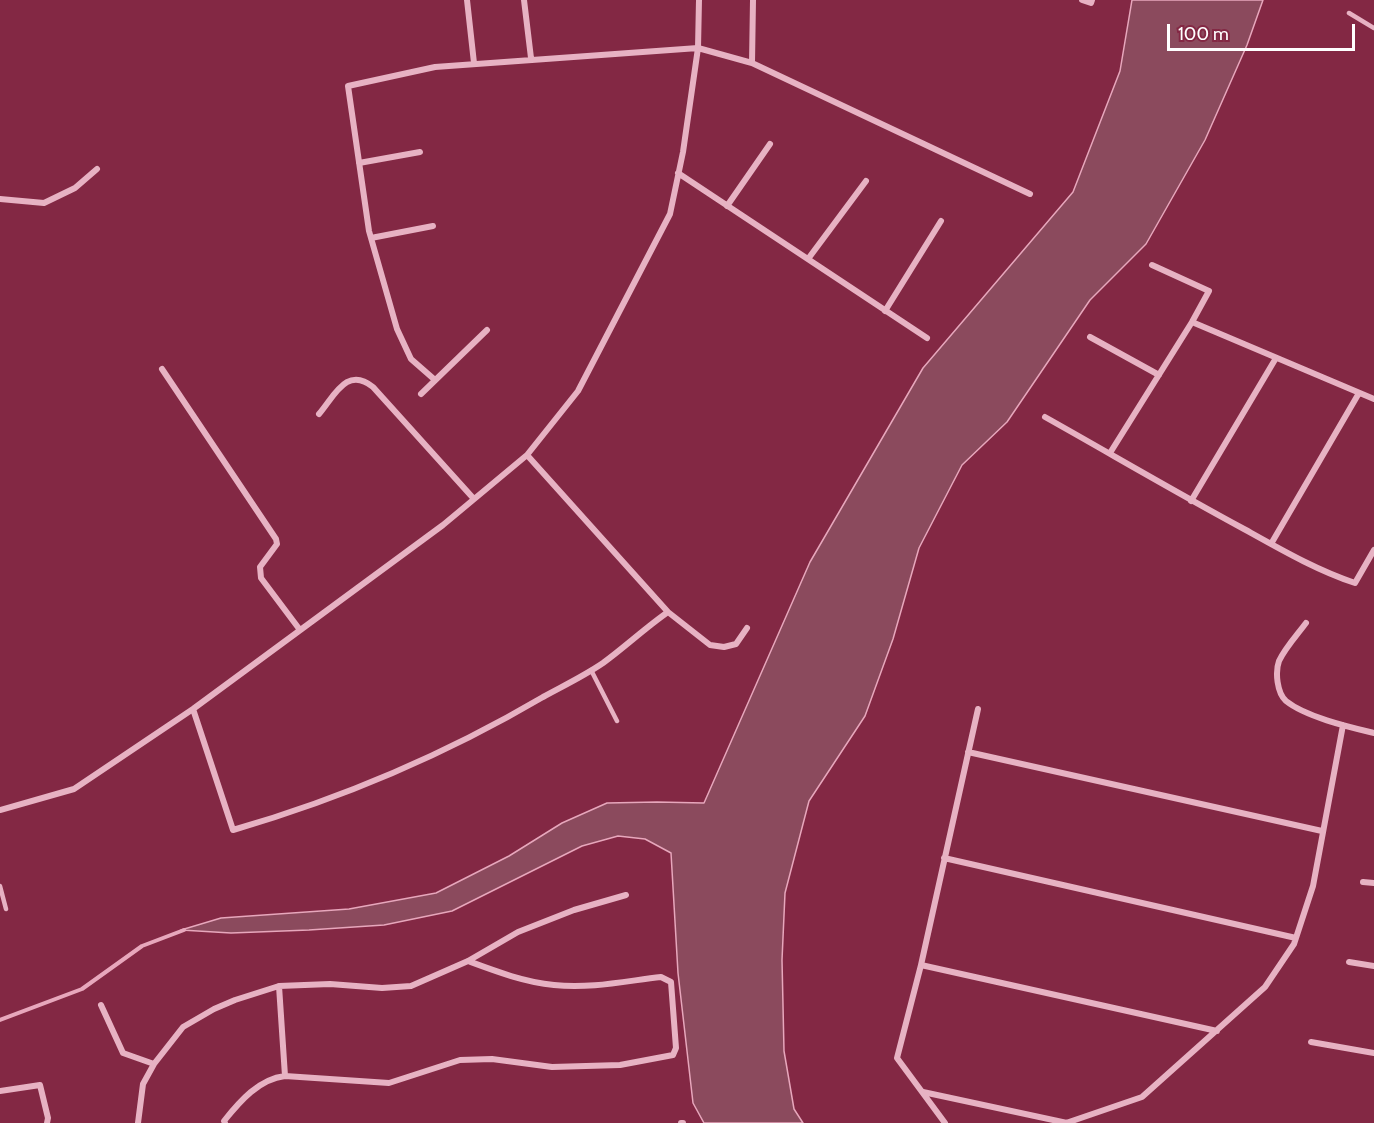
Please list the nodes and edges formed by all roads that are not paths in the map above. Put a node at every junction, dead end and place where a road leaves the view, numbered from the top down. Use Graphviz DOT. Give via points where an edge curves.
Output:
graph roads {
  1 [pos="467,0"];
  2 [pos="524,0"];
  3 [pos="699,0"];
  4 [pos="753,0"];
  5 [pos="1082,0"];
  6 [pos="1092,0"];
  7 [pos="1349,13"];
  8 [pos="1374,28"];
  9 [pos="698,48"];
  10 [pos="531,58"];
  11 [pos="474,63"];
  12 [pos="752,63"];
  13 [pos="770,144"];
  14 [pos="420,152"];
  15 [pos="359,163"];
  16 [pos="97,169"];
  17 [pos="678,173"];
  18 [pos="866,181"];
  19 [pos="1030,194"];
  20 [pos="0,199"];
  21 [pos="727,206"];
  22 [pos="941,221"];
  23 [pos="433,226"];
  24 [pos="371,238"];
  25 [pos="808,259"];
  26 [pos="1152,265"];
  27 [pos="885,311"];
  28 [pos="1192,322"];
  29 [pos="487,330"];
  30 [pos="1090,337"];
  31 [pos="927,338"];
  32 [pos="1276,358"];
  33 [pos="162,369"];
  34 [pos="1159,375"];
  35 [pos="435,380"];
  36 [pos="1359,393"];
  37 [pos="421,394"];
  38 [pos="1374,399"];
  39 [pos="319,414"];
  40 [pos="1045,417"];
  41 [pos="1110,453"];
  42 [pos="527,455"];
  43 [pos="474,499"];
  44 [pos="1191,501"];
  45 [pos="1271,544"];
  46 [pos="1374,550"];
  47 [pos="668,612"];
  48 [pos="1306,623"];
  49 [pos="747,628"];
  50 [pos="300,630"];
  51 [pos="591,670"];
  52 [pos="193,709"];
  53 [pos="978,709"];
  54 [pos="616,721"];
  55 [pos="1343,725"];
  56 [pos="1374,733"];
  57 [pos="968,752"];
  58 [pos="0,810"];
  59 [pos="1322,831"];
  60 [pos="944,858"];
  61 [pos="1363,882"];
  62 [pos="1374,883"];
  63 [pos="0,886"];
  64 [pos="626,895"];
  65 [pos="6,909"];
  66 [pos="1296,938"];
  67 [pos="468,961"];
  68 [pos="1349,962"];
  69 [pos="921,965"];
  70 [pos="1374,966"];
  71 [pos="279,986"];
  72 [pos="101,1005"];
  73 [pos="1217,1031"];
  74 [pos="1311,1042"];
  75 [pos="1374,1053"];
  76 [pos="154,1064"];
  77 [pos="285,1076"];
  78 [pos="0,1091"];
  79 [pos="922,1092"];
  80 [pos="46,1123"];
  81 [pos="138,1123"];
  82 [pos="225,1123"];
  83 [pos="945,1123"];
  84 [pos="1067,1123"];
  1 -- 11 [label="street"];
  2 -- 10 [label="street"];
  3 -- 9 [label="street"];
  4 -- 12 [label="street"];
  5 -- 6 [label="street"];
  7 -- 8 [label="lane"];
  9 -- 10 [label="street"];
  9 -- 12 [label="street"];
  9 -- 17 [label="street"];
  10 -- 11 [label="street"];
  11 -- 15 [label="street" via="435,67 348,86"];
  12 -- 19 [label="street"];
  13 -- 21 [label="street"];
  14 -- 15 [label="street"];
  15 -- 24 [label="street"];
  16 -- 20 [label="street" via="75,188 44,203"];
  17 -- 21 [label="street"];
  17 -- 42 [label="street" via="670,214 622,309 578,391"];
  18 -- 25 [label="street"];
  21 -- 25 [label="street"];
  22 -- 27 [label="street"];
  23 -- 24 [label="street"];
  24 -- 35 [label="street" via="406,349 411,359"];
  25 -- 27 [label="street"];
  26 -- 28 [label="street" via="1209,291"];
  27 -- 31 [label="street"];
  28 -- 32 [label="street"];
  28 -- 34 [label="street"];
  29 -- 35 [label="street"];
  30 -- 34 [label="street"];
  32 -- 36 [label="street"];
  32 -- 44 [label="street"];
  33 -- 50 [label="street" via="276,539 277,544 260,567 261,578"];
  34 -- 41 [label="street"];
  35 -- 37 [label="street"];
  36 -- 38 [label="street"];
  36 -- 45 [label="street"];
  39 -- 43 [label="street" via="346,382 363,379"];
  40 -- 41 [label="street"];
  41 -- 44 [label="street"];
  42 -- 43 [label="street"];
  42 -- 47 [label="street"];
  43 -- 50 [label="street"];
  44 -- 45 [label="street"];
  45 -- 46 [label="street" via="1355,583"];
  47 -- 49 [label="street" via="710,645 736,644"];
  47 -- 51 [label="street"];
  48 -- 55 [label="street" via="1278,663 1277,684 1284,700"];
  50 -- 52 [label="street"];
  51 -- 52 [label="street" via="502,722 429,757 233,830"];
  51 -- 54 [label="lane"];
  52 -- 58 [label="street" via="74,789"];
  53 -- 57 [label="street"];
  55 -- 56 [label="street"];
  55 -- 59 [label="street"];
  57 -- 59 [label="street"];
  57 -- 60 [label="street"];
  59 -- 66 [label="street" via="1313,886"];
  60 -- 66 [label="street"];
  60 -- 69 [label="street"];
  61 -- 62 [label="street"];
  63 -- 65 [label="lane"];
  64 -- 67 [label="street" via="518,932"];
  66 -- 73 [label="street" via="1265,987"];
  67 -- 71 [label="street" via="411,986"];
  67 -- 77 [label="street" via="553,985 595,986 666,978 671,982 676,1048 673,1054 620,1065 552,1067 492,1059 460,1060 389,1083"];
  68 -- 70 [label="street"];
  69 -- 73 [label="street"];
  69 -- 79 [label="street" via="897,1058"];
  71 -- 76 [label="street" via="235,1000 183,1027"];
  71 -- 77 [label="street"];
  72 -- 76 [label="street" via="123,1053"];
  73 -- 84 [label="street" via="1142,1097"];
  74 -- 75 [label="street"];
  76 -- 81 [label="street" via="143,1084"];
  77 -- 82 [label="street" via="272,1077 242,1098"];
  78 -- 80 [label="street" via="40,1085"];
  79 -- 83 [label="street"];
  79 -- 84 [label="street"];
}
